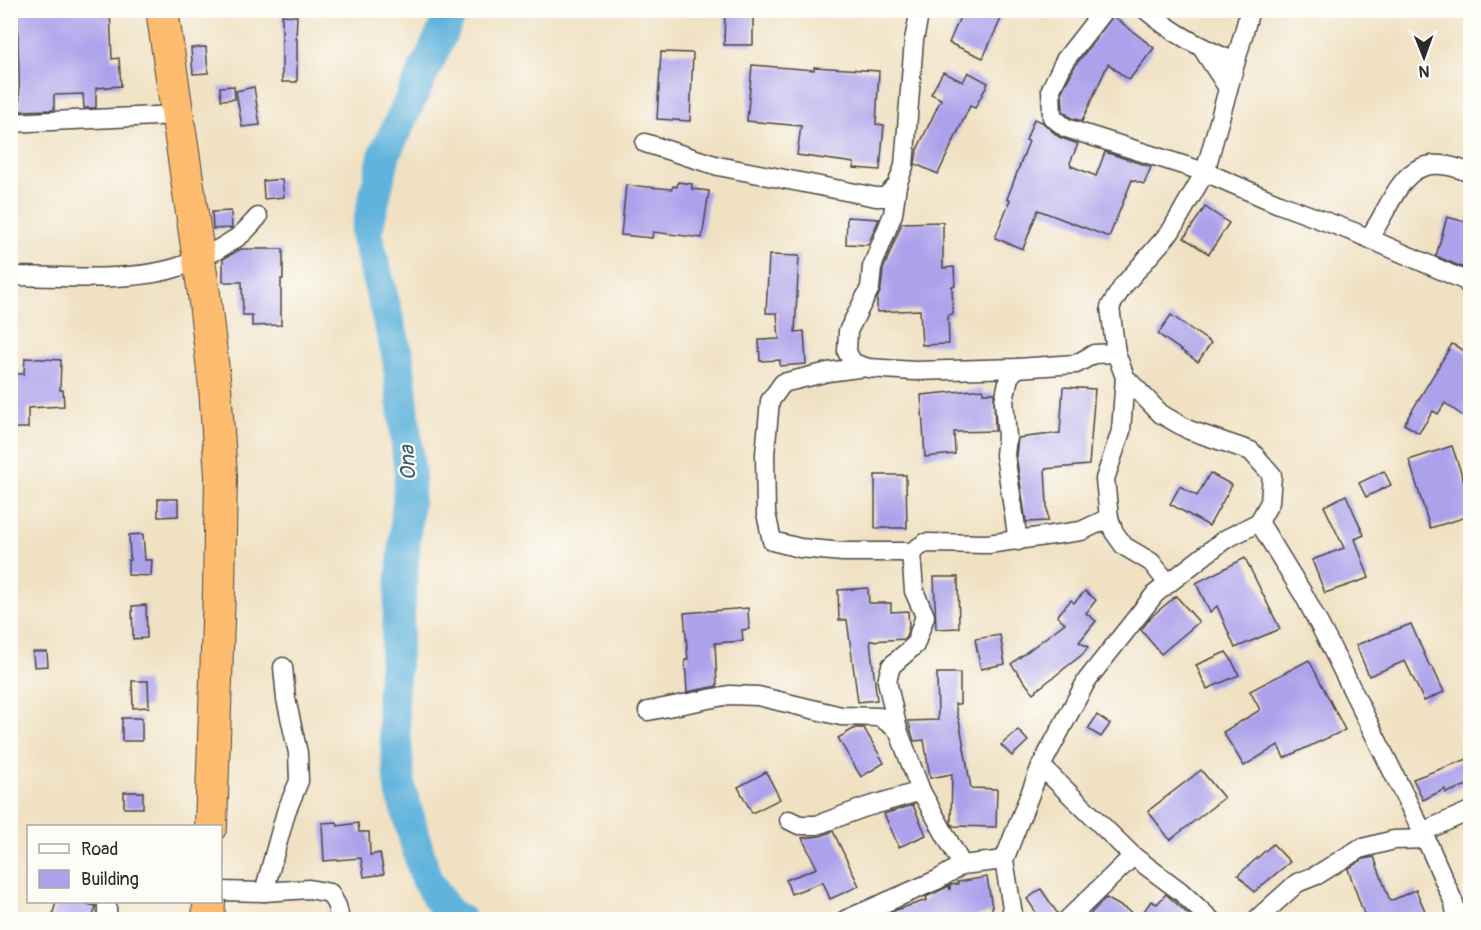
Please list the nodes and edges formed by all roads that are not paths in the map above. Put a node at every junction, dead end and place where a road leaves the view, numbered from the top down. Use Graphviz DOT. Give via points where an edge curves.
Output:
graph roads {
  1 [pos="162,10"];
  2 [pos="920,10"];
  3 [pos="1104,10"];
  4 [pos="1146,10"];
  5 [pos="1250,10"];
  6 [pos="1202,48"];
  7 [pos="1237,56"];
  8 [pos="1228,88"];
  9 [pos="177,115"];
  10 [pos="10,123"];
  11 [pos="645,143"];
  12 [pos="1206,172"];
  13 [pos="1470,173"];
  14 [pos="897,185"];
  15 [pos="258,217"];
  16 [pos="1369,238"];
  17 [pos="199,260"];
  18 [pos="10,276"];
  19 [pos="1469,280"];
  20 [pos="1116,353"];
  21 [pos="866,367"];
  22 [pos="1017,368"];
  23 [pos="1125,377"];
  24 [pos="1109,518"];
  25 [pos="1259,522"];
  26 [pos="1018,541"];
  27 [pos="911,552"];
  28 [pos="1168,584"];
  29 [pos="283,667"];
  30 [pos="648,711"];
  31 [pos="898,730"];
  32 [pos="1041,766"];
  33 [pos="921,791"];
  34 [pos="1470,811"];
  35 [pos="789,820"];
  36 [pos="211,825"];
  37 [pos="1424,836"];
  38 [pos="1133,856"];
  39 [pos="1004,860"];
  40 [pos="962,865"];
  41 [pos="222,891"];
  42 [pos="264,892"];
  43 [pos="107,903"];
  44 [pos="208,903"];
  45 [pos="107,920"];
  46 [pos="208,920"];
  47 [pos="340,920"];
  48 [pos="845,920"];
  49 [pos="1014,920"];
  50 [pos="1067,920"];
  51 [pos="1211,920"];
  52 [pos="1256,920"];
  53 [pos="1457,920"];
  1 -- 9 [label="highway"];
  2 -- 14 [label="street" via="904,166"];
  3 -- 12 [label="street" via="1065,60 1051,89 1052,117 1066,128"];
  4 -- 6 [label="street" via="1168,29"];
  5 -- 7 [label="street"];
  6 -- 7 [label="street"];
  6 -- 8 [label="street"];
  7 -- 8 [label="street"];
  8 -- 12 [label="street"];
  9 -- 10 [label="street"];
  9 -- 17 [label="highway"];
  11 -- 14 [label="street" via="718,166 876,197 885,197"];
  12 -- 16 [label="street"];
  12 -- 20 [label="street" via="1171,231 1123,286 1110,307"];
  13 -- 16 [label="street" via="1449,164 1425,166 1405,177"];
  14 -- 21 [label="street" via="893,214 872,267 870,288 848,330 847,352 852,363"];
  15 -- 17 [label="street" via="237,238"];
  16 -- 19 [label="street"];
  17 -- 18 [label="street" via="139,274"];
  17 -- 36 [label="highway" via="215,387 220,476"];
  20 -- 22 [label="street" via="1094,354 1076,364"];
  20 -- 23 [label="street"];
  21 -- 22 [label="street" via="915,371"];
  21 -- 27 [label="street" via="783,383 771,401 765,454 766,513 772,541 843,552"];
  22 -- 26 [label="street" via="1009,377 1005,400 1005,455"];
  23 -- 24 [label="street" via="1121,431 1105,479"];
  23 -- 25 [label="street" via="1161,414 1189,430 1251,451 1272,475 1270,502"];
  24 -- 26 [label="street" via="1081,531"];
  24 -- 28 [label="street" via="1124,546 1151,562"];
  25 -- 28 [label="street" via="1224,540"];
  25 -- 37 [label="street" via="1305,597"];
  26 -- 27 [label="street" via="925,543"];
  27 -- 31 [label="street" via="915,591 925,616 915,645 891,666 887,681"];
  28 -- 32 [label="street" via="1155,594 1087,680"];
  29 -- 42 [label="street" via="299,781 286,812"];
  30 -- 31 [label="street" via="729,695 758,696 841,716 880,717"];
  31 -- 33 [label="street"];
  32 -- 38 [label="street"];
  32 -- 39 [label="street"];
  33 -- 35 [label="street" via="817,825 799,825"];
  33 -- 40 [label="street"];
  34 -- 37 [label="street"];
  37 -- 52 [label="street" via="1359,849 1297,883"];
  37 -- 53 [label="street" via="1454,903"];
  38 -- 50 [label="street"];
  38 -- 51 [label="street"];
  39 -- 40 [label="street"];
  39 -- 49 [label="street"];
  40 -- 48 [label="street"];
  41 -- 42 [label="street"];
  42 -- 47 [label="street" via="330,892"];
  43 -- 45 [label="street"];
  44 -- 46 [label="highway"];
}
